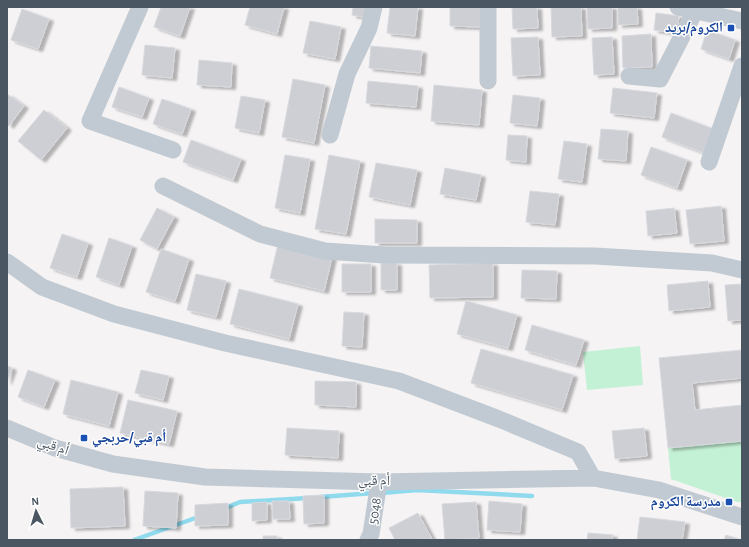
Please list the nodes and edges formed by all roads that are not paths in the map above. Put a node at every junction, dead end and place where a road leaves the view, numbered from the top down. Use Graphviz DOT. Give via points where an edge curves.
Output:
graph roads {
  1 [pos="140,7"];
  2 [pos="374,7"];
  3 [pos="488,7"];
  4 [pos="678,7"];
  5 [pos="695,11"];
  6 [pos="742,21"];
  7 [pos="742,66"];
  8 [pos="629,76"];
  9 [pos="488,82"];
  10 [pos="330,135"];
  11 [pos="173,150"];
  12 [pos="709,162"];
  13 [pos="163,186"];
  14 [pos="7,262"];
  15 [pos="742,270"];
  16 [pos="7,428"];
  17 [pos="593,478"];
  18 [pos="379,482"];
  19 [pos="742,517"];
  20 [pos="368,540"];
  1 -- 11 [label="street" via="90,121"];
  2 -- 10 [label="street" via="369,28 347,74"];
  3 -- 9 [label="street"];
  4 -- 5 [label="street"];
  5 -- 6 [label="street"];
  5 -- 8 [label="street" via="660,79"];
  7 -- 12 [label="street"];
  13 -- 15 [label="street" via="260,234 325,252 384,255 595,256 712,262"];
  14 -- 17 [label="street" via="42,288 114,314 225,343 399,381 578,452"];
  16 -- 18 [label="street, أم قبي" via="55,448 113,464 198,476"];
  17 -- 18 [label="street, أم قبي"];
  17 -- 19 [label="street, أم قبي" via="660,490"];
  18 -- 20 [label="street, 5048"];
}
